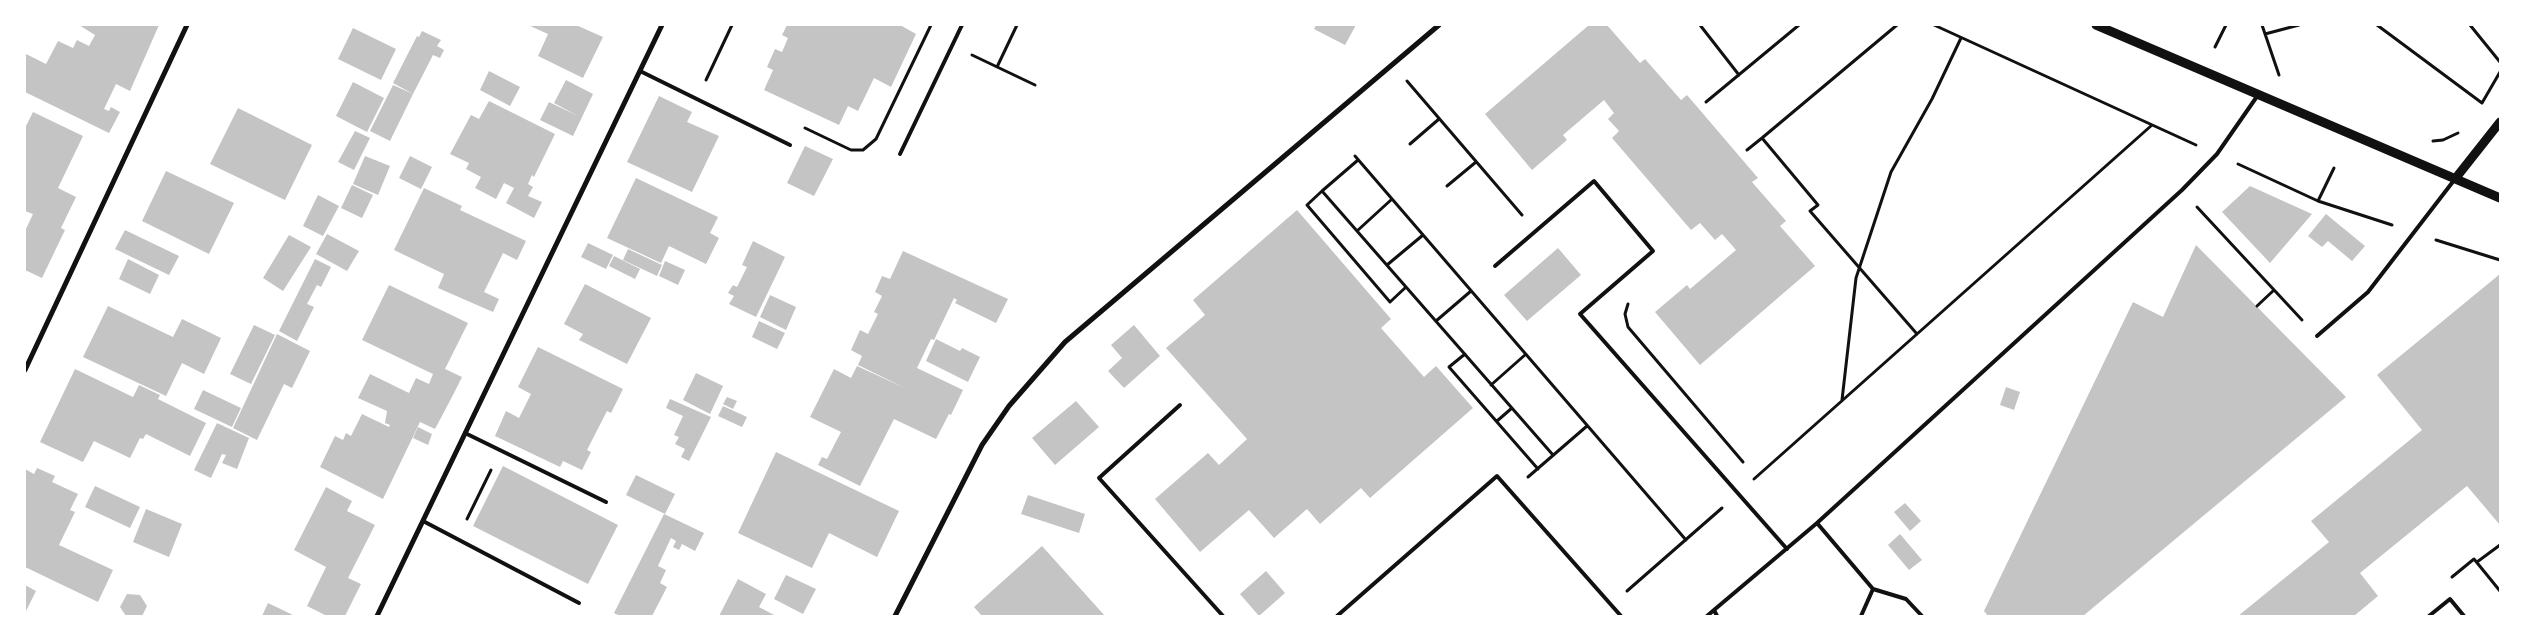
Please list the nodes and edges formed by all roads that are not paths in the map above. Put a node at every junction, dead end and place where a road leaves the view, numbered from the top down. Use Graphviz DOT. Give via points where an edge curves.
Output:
graph roads {
  1 [pos="187,25"];
  2 [pos="662,25"];
  3 [pos="962,25"];
  4 [pos="1439,25"];
  5 [pos="2096,25"];
  6 [pos="640,71"];
  7 [pos="2258,95"];
  8 [pos="2500,122"];
  9 [pos="790,145"];
  10 [pos="900,154"];
  11 [pos="2455,179"];
  12 [pos="2500,198"];
  13 [pos="1495,266"];
  14 [pos="2317,336"];
  15 [pos="25,370"];
  16 [pos="1180,405"];
  17 [pos="465,432"];
  18 [pos="606,502"];
  19 [pos="423,522"];
  20 [pos="1817,523"];
  21 [pos="1787,549"];
  22 [pos="1873,590"];
  23 [pos="579,603"];
  24 [pos="1714,610"];
  25 [pos="377,616"];
  26 [pos="896,616"];
  27 [pos="1223,616"];
  28 [pos="1337,616"];
  29 [pos="1621,616"];
  30 [pos="1707,616"];
  31 [pos="1717,616"];
  32 [pos="1861,616"];
  33 [pos="1922,616"];
  34 [pos="2429,616"];
  35 [pos="2464,616"];
  1 -- 15 [label="street"];
  2 -- 6 [label="street"];
  3 -- 10 [label="lane"];
  4 -- 26 [label="street" via="1065,342 1009,406 982,445"];
  5 -- 7 [label="street"];
  6 -- 9 [label="lane"];
  6 -- 17 [label="street"];
  7 -- 11 [label="street"];
  7 -- 20 [label="lane" via="2217,154 2182,190"];
  8 -- 11 [label="street"];
  11 -- 12 [label="street"];
  11 -- 14 [label="lane" via="2368,292"];
  13 -- 21 [label="lane" via="1594,181 1653,252 1580,314"];
  16 -- 27 [label="lane" via="1099,478"];
  17 -- 18 [label="lane"];
  17 -- 19 [label="street"];
  19 -- 23 [label="lane"];
  19 -- 25 [label="street"];
  20 -- 21 [label="lane"];
  20 -- 22 [label="lane"];
  21 -- 24 [label="lane"];
  22 -- 32 [label="lane"];
  22 -- 33 [label="lane" via="1906,599"];
  24 -- 30 [label="lane"];
  24 -- 31 [label="lane"];
  28 -- 29 [label="lane" via="1497,476"];
  34 -- 35 [label="lane" via="2450,599"];
}
